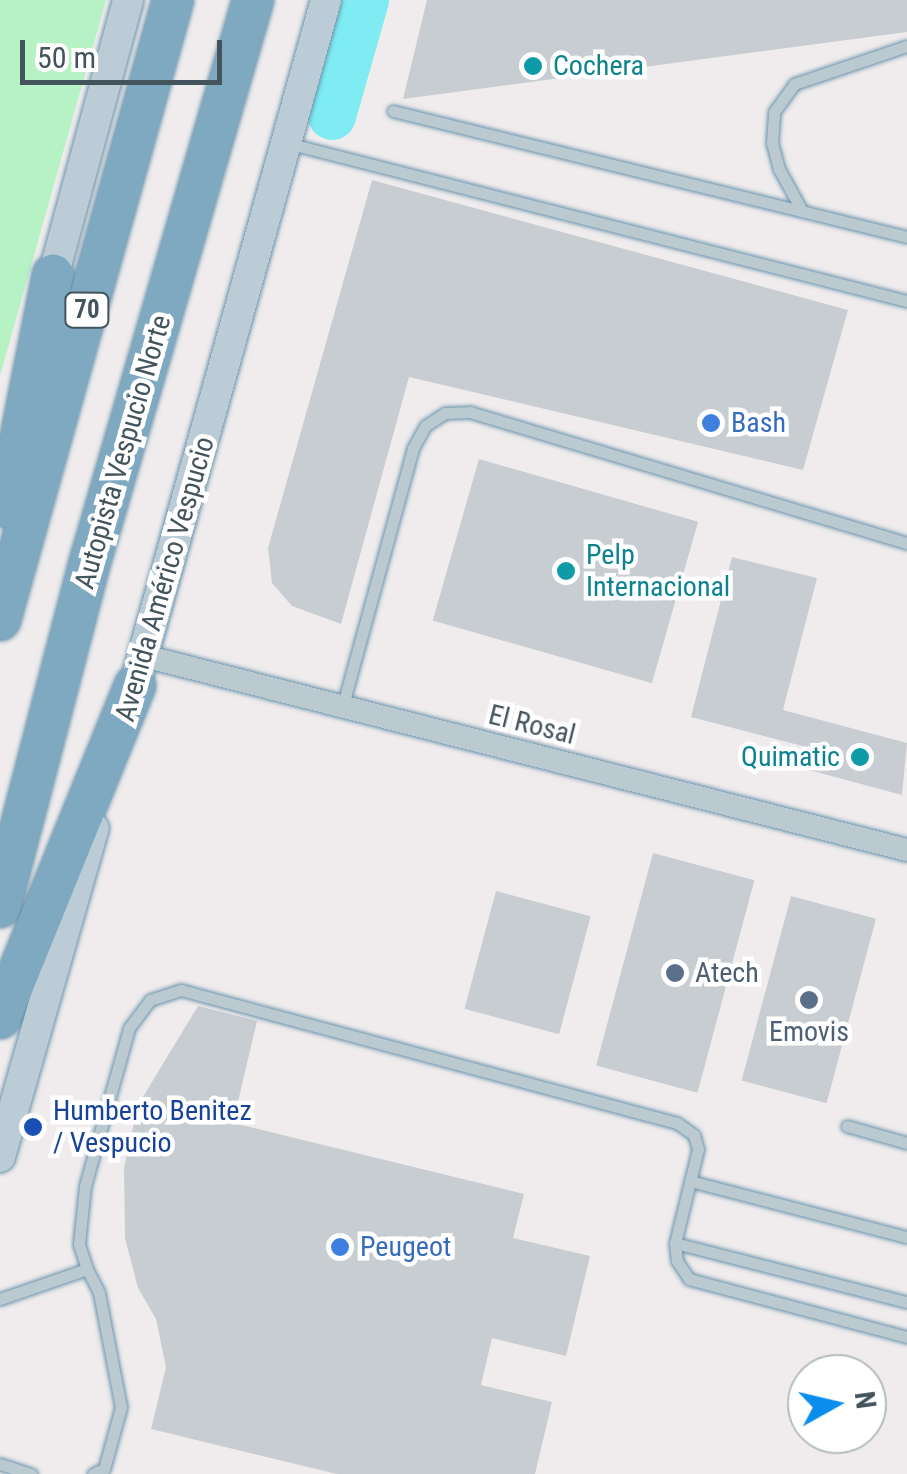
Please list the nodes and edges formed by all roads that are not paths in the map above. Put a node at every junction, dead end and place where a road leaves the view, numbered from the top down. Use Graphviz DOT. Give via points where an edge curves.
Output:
graph roads {
  1 [pos="128,0"];
  2 [pos="173,0"];
  3 [pos="253,0"];
  4 [pos="326,0"];
  5 [pos="907,46"];
  6 [pos="393,111"];
  7 [pos="287,142"];
  8 [pos="802,211"];
  9 [pos="907,237"];
  10 [pos="54,275"];
  11 [pos="907,301"];
  12 [pos="0,462"];
  13 [pos="0,539"];
  14 [pos="907,543"];
  15 [pos="0,620"];
  16 [pos="139,671"];
  17 [pos="342,708"];
  18 [pos="907,850"];
  19 [pos="0,907"];
  20 [pos="0,1018"];
  21 [pos="847,1126"];
  22 [pos="907,1142"];
  23 [pos="0,1157"];
  24 [pos="690,1181"];
  25 [pos="907,1237"];
  26 [pos="676,1243"];
  27 [pos="87,1270"];
  28 [pos="0,1299"];
  29 [pos="907,1302"];
  30 [pos="907,1337"];
  31 [pos="0,1464"];
  32 [pos="30,1474"];
  33 [pos="93,1474"];
  1 -- 10 [label="main road"];
  2 -- 15 [label="highway, 70"];
  3 -- 19 [label="highway, Autopista Vespucio Norte" via="92,555"];
  4 -- 7 [label="main road, Avenida Américo Vespucio"];
  5 -- 8 [label="lane" via="794,84 774,112 779,169"];
  6 -- 8 [label="lane"];
  7 -- 11 [label="lane"];
  7 -- 16 [label="main road, Avenida Américo Vespucio"];
  8 -- 9 [label="lane"];
  10 -- 12 [label="main road"];
  10 -- 13 [label="highway"];
  14 -- 17 [label="lane" via="470,412 446,413 424,426 413,448"];
  16 -- 17 [label="street, El Rosal"];
  16 -- 20 [label="highway"];
  16 -- 23 [label="main road, Avenida Américo Vespucio"];
  17 -- 18 [label="street, El Rosal"];
  21 -- 22 [label="lane"];
  24 -- 25 [label="lane"];
  24 -- 26 [label="lane"];
  24 -- 27 [label="lane" via="698,1149 694,1134 677,1123 182,990 150,1000 129,1028 85,1186 80,1244"];
  26 -- 29 [label="lane"];
  26 -- 30 [label="lane" via="688,1279"];
  27 -- 28 [label="lane"];
  27 -- 33 [label="lane" via="100,1293 121,1408 104,1469"];
  31 -- 32 [label="lane"];
}
